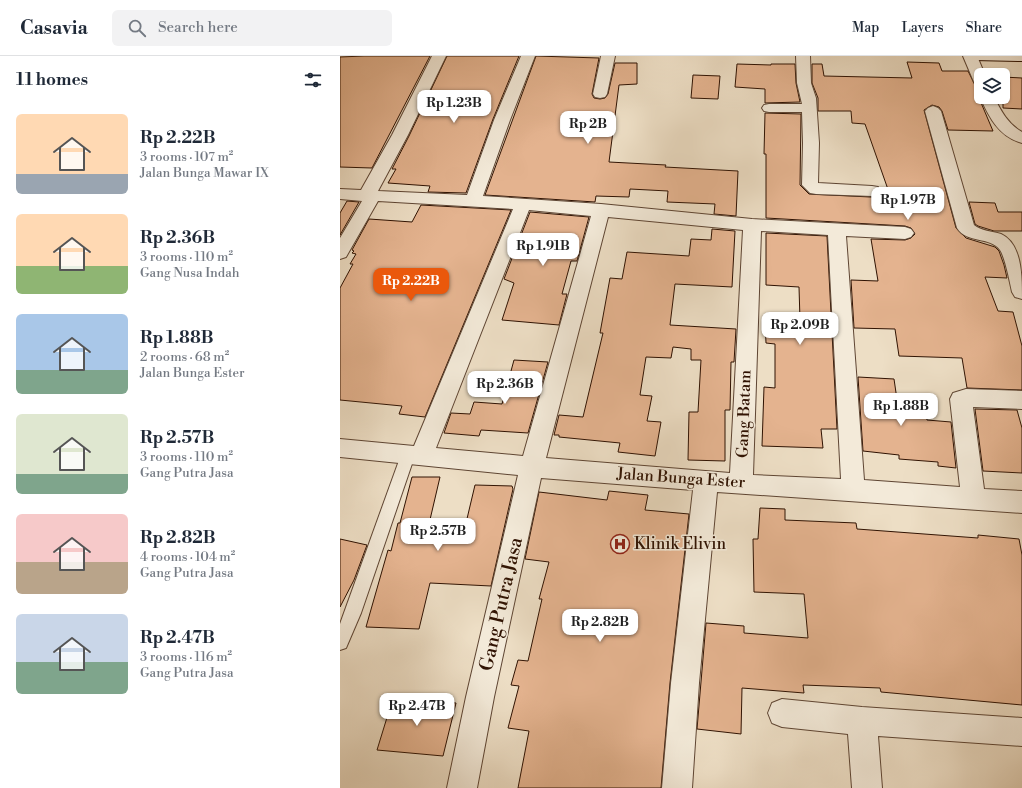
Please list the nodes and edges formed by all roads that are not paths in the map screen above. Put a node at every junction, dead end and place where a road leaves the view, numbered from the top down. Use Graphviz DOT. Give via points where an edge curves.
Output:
graph roads {
  1 [pos="439,56"];
  2 [pos="528,56"];
  3 [pos="608,56"];
  4 [pos="803,56"];
  5 [pos="970,56"];
  6 [pos="974,56"];
  7 [pos="1022,57"];
  8 [pos="975,68"];
  9 [pos="600,94"];
  10 [pos="991,104"];
  11 [pos="769,108"];
  12 [pos="809,108"];
  13 [pos="933,111"];
  14 [pos="1022,138"];
  15 [pos="872,191"];
  16 [pos="340,194"];
  17 [pos="370,195"];
  18 [pos="473,201"];
  19 [pos="522,204"];
  20 [pos="600,210"];
  21 [pos="752,225"];
  22 [pos="837,229"];
  23 [pos="905,233"];
  24 [pos="340,253"];
  25 [pos="1022,292"];
  26 [pos="1022,400"];
  27 [pos="340,448"];
  28 [pos="415,456"];
  29 [pos="532,467"];
  30 [pos="706,480"];
  31 [pos="741,483"];
  32 [pos="853,490"];
  33 [pos="973,499"];
  34 [pos="1022,502"];
  35 [pos="340,642"];
  36 [pos="782,713"];
  37 [pos="862,721"];
  38 [pos="1022,732"];
  39 [pos="462,788"];
  40 [pos="677,788"];
  41 [pos="867,788"];
  1 -- 17 [label="street"];
  2 -- 18 [label="street"];
  3 -- 9 [label="street"];
  4 -- 12 [label="street" via="804,84 809,98"];
  5 -- 8 [label="street"];
  6 -- 7 [label="street"];
  10 -- 14 [label="street" via="1010,133"];
  11 -- 12 [label="street"];
  12 -- 15 [label="street" via="811,187"];
  13 -- 25 [label="street" via="966,228 973,233 993,237 1008,246"];
  16 -- 17 [label="street"];
  17 -- 18 [label="street"];
  17 -- 24 [label="street"];
  18 -- 19 [label="street"];
  19 -- 20 [label="street"];
  19 -- 28 [label="street" via="506,249"];
  20 -- 21 [label="street"];
  20 -- 29 [label="street, Gang Putra Jasa"];
  21 -- 22 [label="street"];
  21 -- 31 [label="street, Gang Batam"];
  22 -- 23 [label="street"];
  22 -- 32 [label="street"];
  26 -- 33 [label="street" via="961,399"];
  27 -- 28 [label="street, Jalan Bunga Ester"];
  28 -- 29 [label="street, Jalan Bunga Ester"];
  28 -- 35 [label="lane"];
  29 -- 30 [label="street, Jalan Bunga Ester"];
  29 -- 39 [label="street, Gang Putra Jasa"];
  30 -- 31 [label="street, Jalan Bunga Ester"];
  30 -- 40 [label="street"];
  31 -- 32 [label="street, Jalan Bunga Ester"];
  32 -- 33 [label="street, Jalan Bunga Ester"];
  33 -- 34 [label="street, Jalan Bunga Ester"];
  36 -- 37 [label="street"];
  37 -- 38 [label="street"];
  37 -- 41 [label="street"];
}
